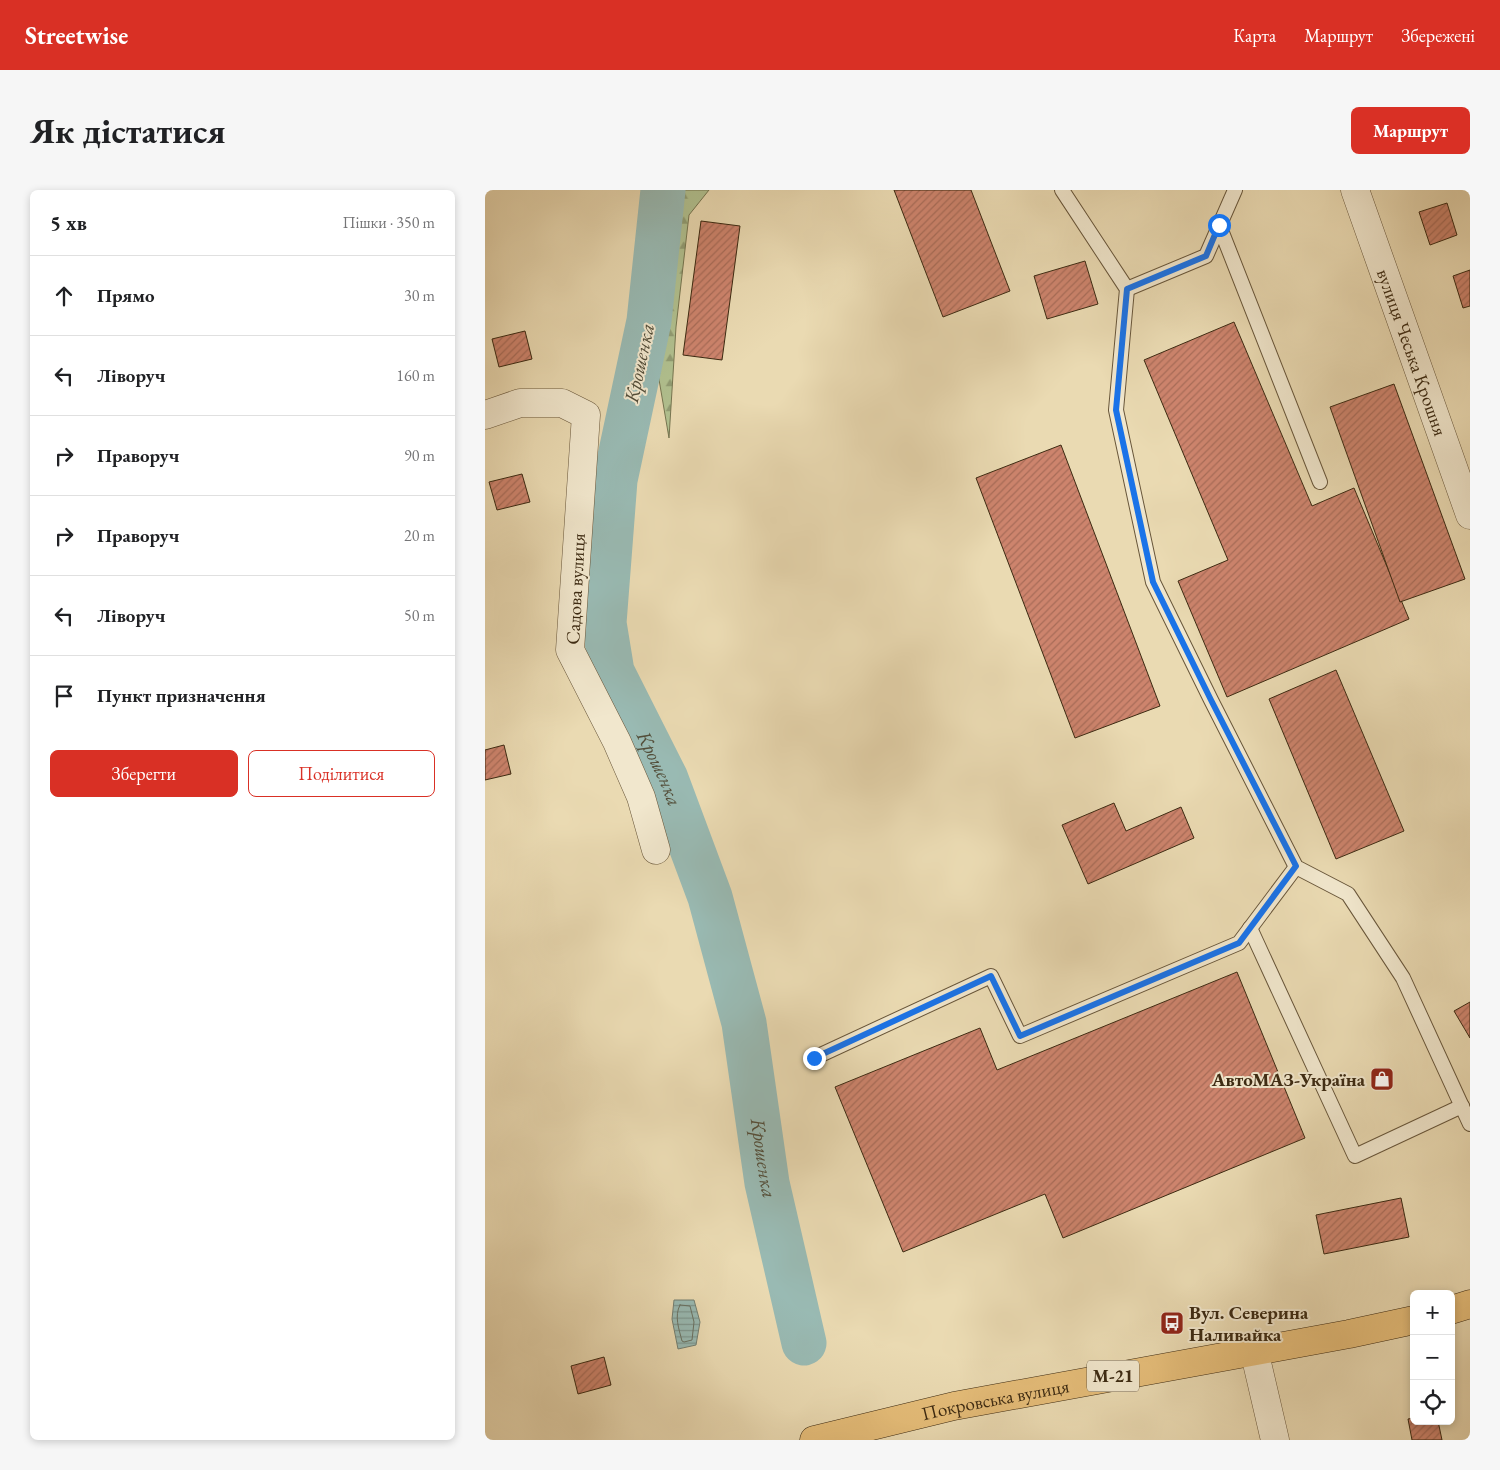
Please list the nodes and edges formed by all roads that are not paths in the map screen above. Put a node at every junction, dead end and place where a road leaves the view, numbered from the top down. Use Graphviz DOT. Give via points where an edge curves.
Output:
graph roads {
  1 [pos="1062,190"];
  2 [pos="1235,190"];
  3 [pos="1355,190"];
  4 [pos="1219,225"];
  5 [pos="1127,289"];
  6 [pos="485,415"];
  7 [pos="1319,482"];
  8 [pos="1470,515"];
  9 [pos="656,850"];
  10 [pos="1296,866"];
  11 [pos="1250,928"];
  12 [pos="814,1058"];
  13 [pos="1462,1106"];
  14 [pos="1470,1124"];
  15 [pos="1470,1304"];
  16 [pos="1455,1309"];
  17 [pos="1410,1321"];
  18 [pos="1255,1350"];
  19 [pos="814,1440"];
  20 [pos="1275,1440"];
  1 -- 5 [label="lane"];
  2 -- 4 [label="lane"];
  3 -- 8 [label="street, вулиця Чеська Крошня"];
  4 -- 5 [label="lane" via="1206,256"];
  4 -- 7 [label="lane"];
  5 -- 10 [label="lane" via="1116,410 1153,582"];
  6 -- 9 [label="street, Садова вулиця" via="520,403 562,403 585,416 570,650 641,797"];
  10 -- 11 [label="lane"];
  10 -- 13 [label="lane" via="1348,894 1403,978"];
  11 -- 12 [label="lane" via="1239,943 1020,1036 991,976"];
  11 -- 13 [label="lane" via="1355,1156"];
  13 -- 14 [label="lane"];
  15 -- 16 [label="highway"];
  17 -- 18 [label="highway, Покровська вулиця / М-21"];
  18 -- 19 [label="highway, Покровська вулиця / М-21" via="954,1406"];
  18 -- 20 [label="street"];
}
